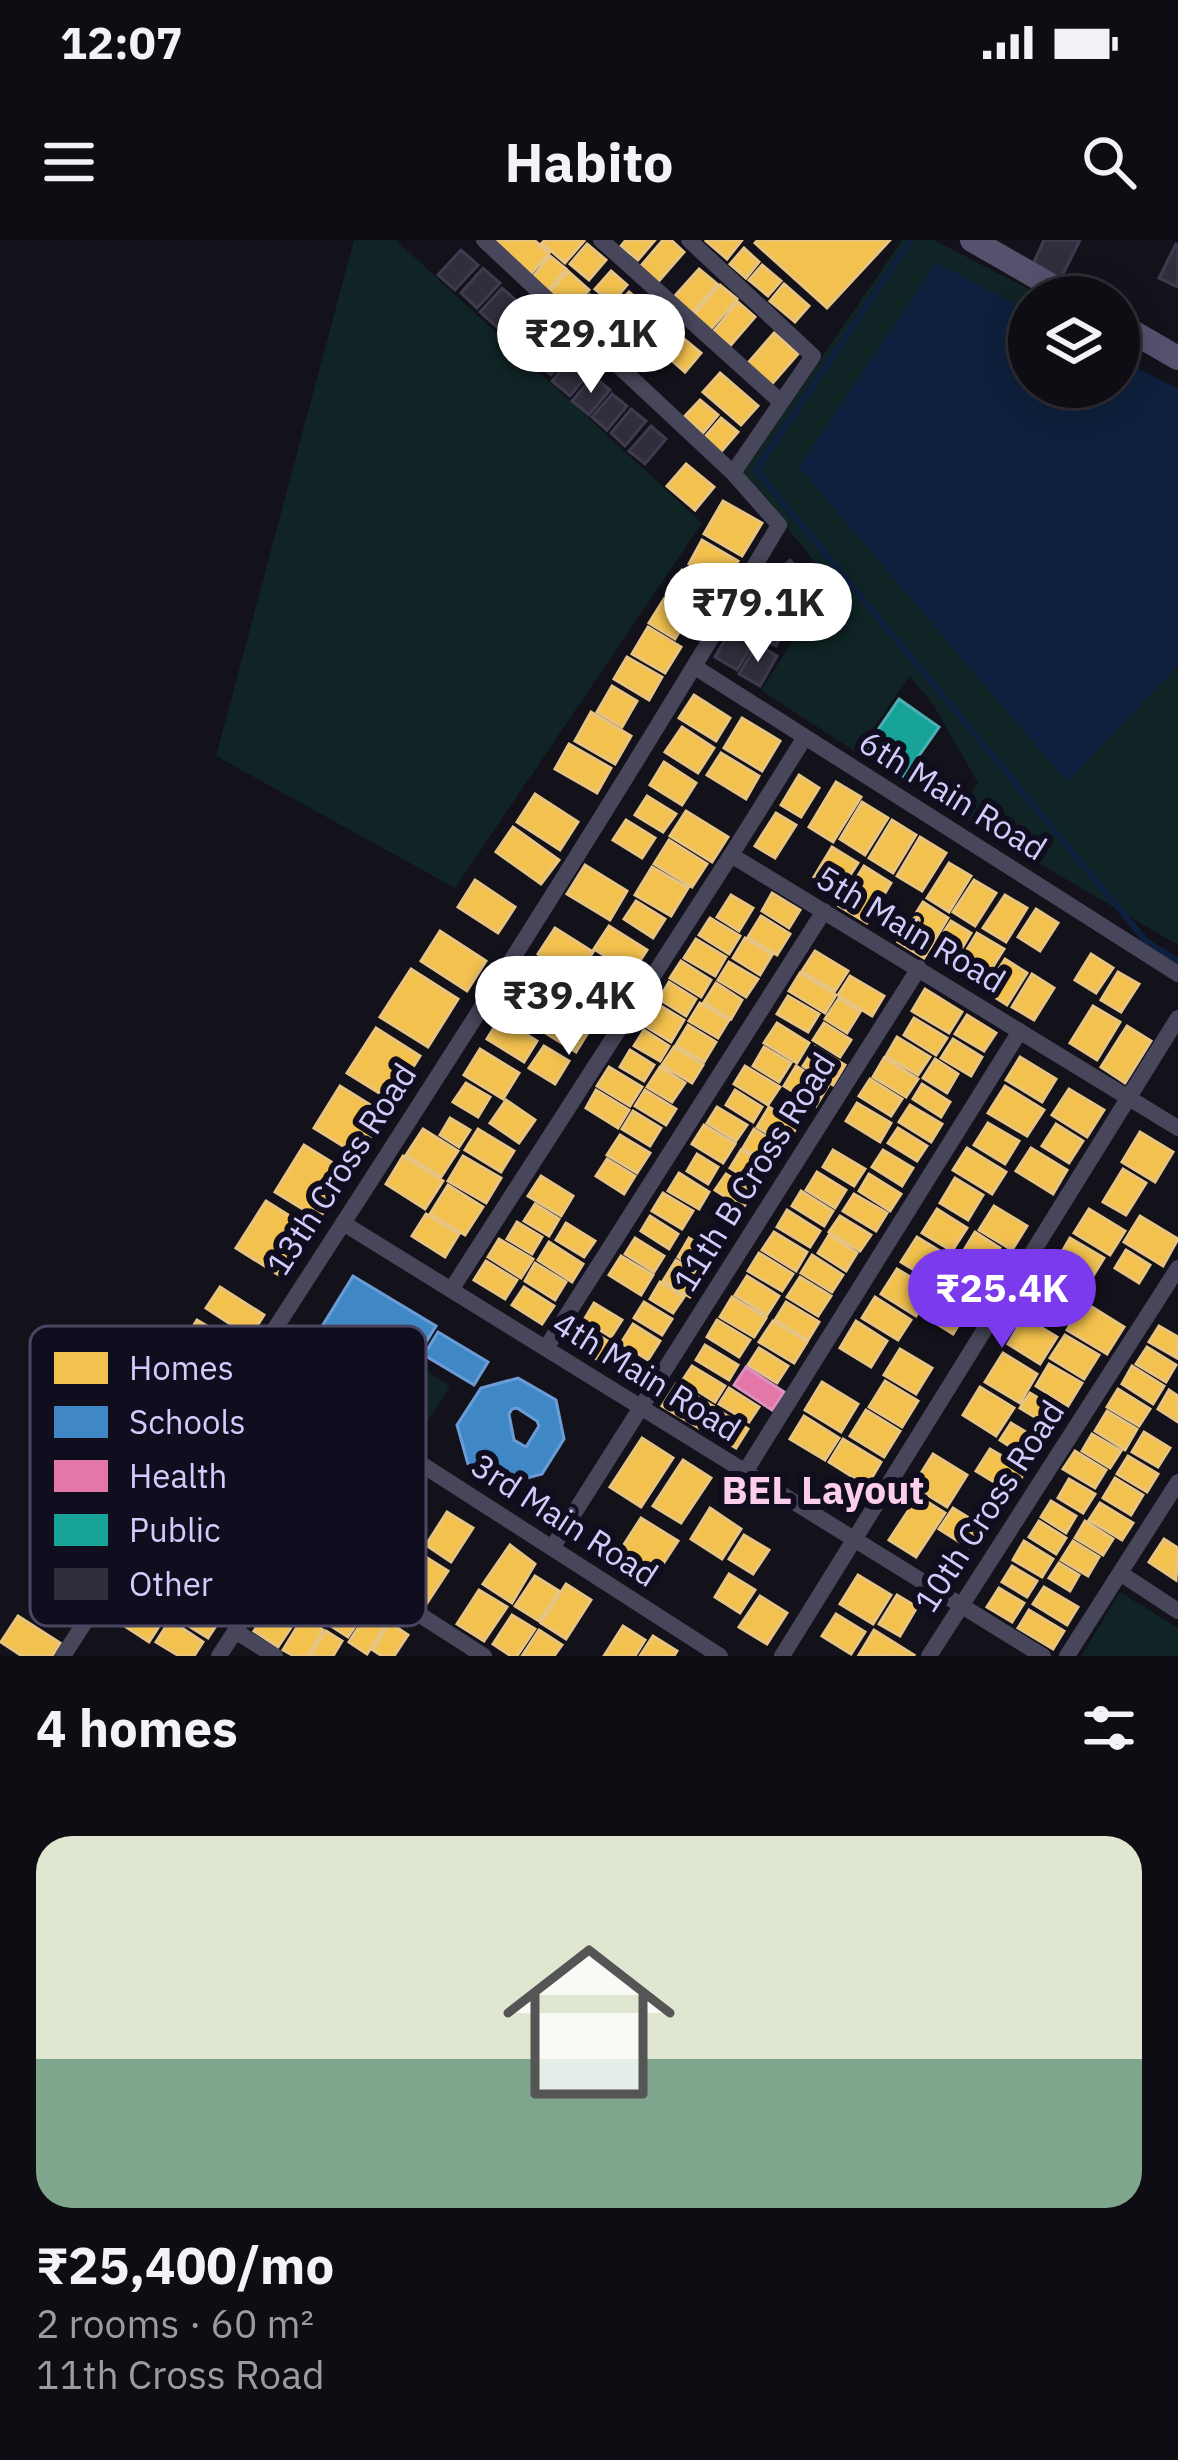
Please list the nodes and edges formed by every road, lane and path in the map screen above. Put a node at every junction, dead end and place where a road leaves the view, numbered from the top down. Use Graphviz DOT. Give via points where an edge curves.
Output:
graph roads {
  1 [pos="484,240"];
  2 [pos="601,240"];
  3 [pos="689,240"];
  4 [pos="972,240"];
  5 [pos="1035,276"];
  6 [pos="1140,336"];
  7 [pos="1178,358"];
  8 [pos="781,402"];
  9 [pos="733,473"];
  10 [pos="695,667"];
  11 [pos="805,737"];
  12 [pos="731,854"];
  13 [pos="824,911"];
  14 [pos="919,968"];
  15 [pos="1178,974"];
  16 [pos="1178,1018"];
  17 [pos="1020,1031"];
  18 [pos="1129,1098"];
  19 [pos="1178,1128"];
  20 [pos="343,1223"];
  21 [pos="1178,1268"];
  22 [pos="451,1290"];
  23 [pos="277,1326"];
  24 [pos="546,1348"];
  25 [pos="640,1407"];
  26 [pos="426,1467"];
  27 [pos="745,1472"];
  28 [pos="1178,1482"];
  29 [pos="854,1540"];
  30 [pos="552,1548"];
  31 [pos="1120,1573"];
  32 [pos="959,1604"];
  33 [pos="1178,1611"];
  34 [pos="426,1619"];
  35 [pos="82,1626"];
  36 [pos="238,1626"];
  37 [pos="235,1631"];
  38 [pos="63,1656"];
  39 [pos="219,1656"];
  40 [pos="275,1656"];
  41 [pos="484,1656"];
  42 [pos="720,1656"];
  43 [pos="782,1656"];
  44 [pos="929,1656"];
  45 [pos="1043,1656"];
  46 [pos="1067,1656"];
  1 -- 9 [label="street"];
  2 -- 8 [label="street"];
  3 -- 8 [label="street" via="813,356"];
  4 -- 5 [label="street"];
  6 -- 7 [label="street"];
  8 -- 9 [label="street"];
  9 -- 10 [label="street, 13th Cross Road" via="779,525"];
  10 -- 11 [label="street, 6th Main Road"];
  10 -- 20 [label="street, 13th Cross Road"];
  11 -- 12 [label="street"];
  11 -- 15 [label="street, 6th Main Road"];
  12 -- 13 [label="street, 5th Main Road"];
  12 -- 22 [label="street"];
  13 -- 14 [label="street, 5th Main Road"];
  13 -- 24 [label="street"];
  14 -- 17 [label="street, 5th Main Road"];
  14 -- 25 [label="street, 11th B Cross Road"];
  16 -- 18 [label="street"];
  17 -- 18 [label="street, 5th Main Road"];
  17 -- 27 [label="street"];
  18 -- 19 [label="street, 5th Main Road"];
  18 -- 29 [label="street"];
  20 -- 22 [label="street, 4th Main Road"];
  20 -- 23 [label="street, 13th Cross Road"];
  21 -- 32 [label="street, 10th Cross Road"];
  22 -- 24 [label="street, 4th Main Road"];
  24 -- 25 [label="street, 4th Main Road"];
  25 -- 27 [label="street, 4th Main Road"];
  25 -- 30 [label="street, 11th B Cross Road"];
  26 -- 30 [label="street, 3rd Main Road"];
  27 -- 29 [label="street, 4th Main Road"];
  28 -- 31 [label="street"];
  29 -- 32 [label="street, 4th Main Road"];
  29 -- 43 [label="street"];
  30 -- 42 [label="street, 3rd Main Road"];
  31 -- 33 [label="street"];
  31 -- 46 [label="street"];
  32 -- 44 [label="street, 10th Cross Road"];
  32 -- 45 [label="street, 4th Main Road"];
  34 -- 41 [label="street"];
  35 -- 38 [label="street, 13th Cross Road"];
  36 -- 37 [label="street"];
  37 -- 39 [label="street"];
  37 -- 40 [label="street"];
}
